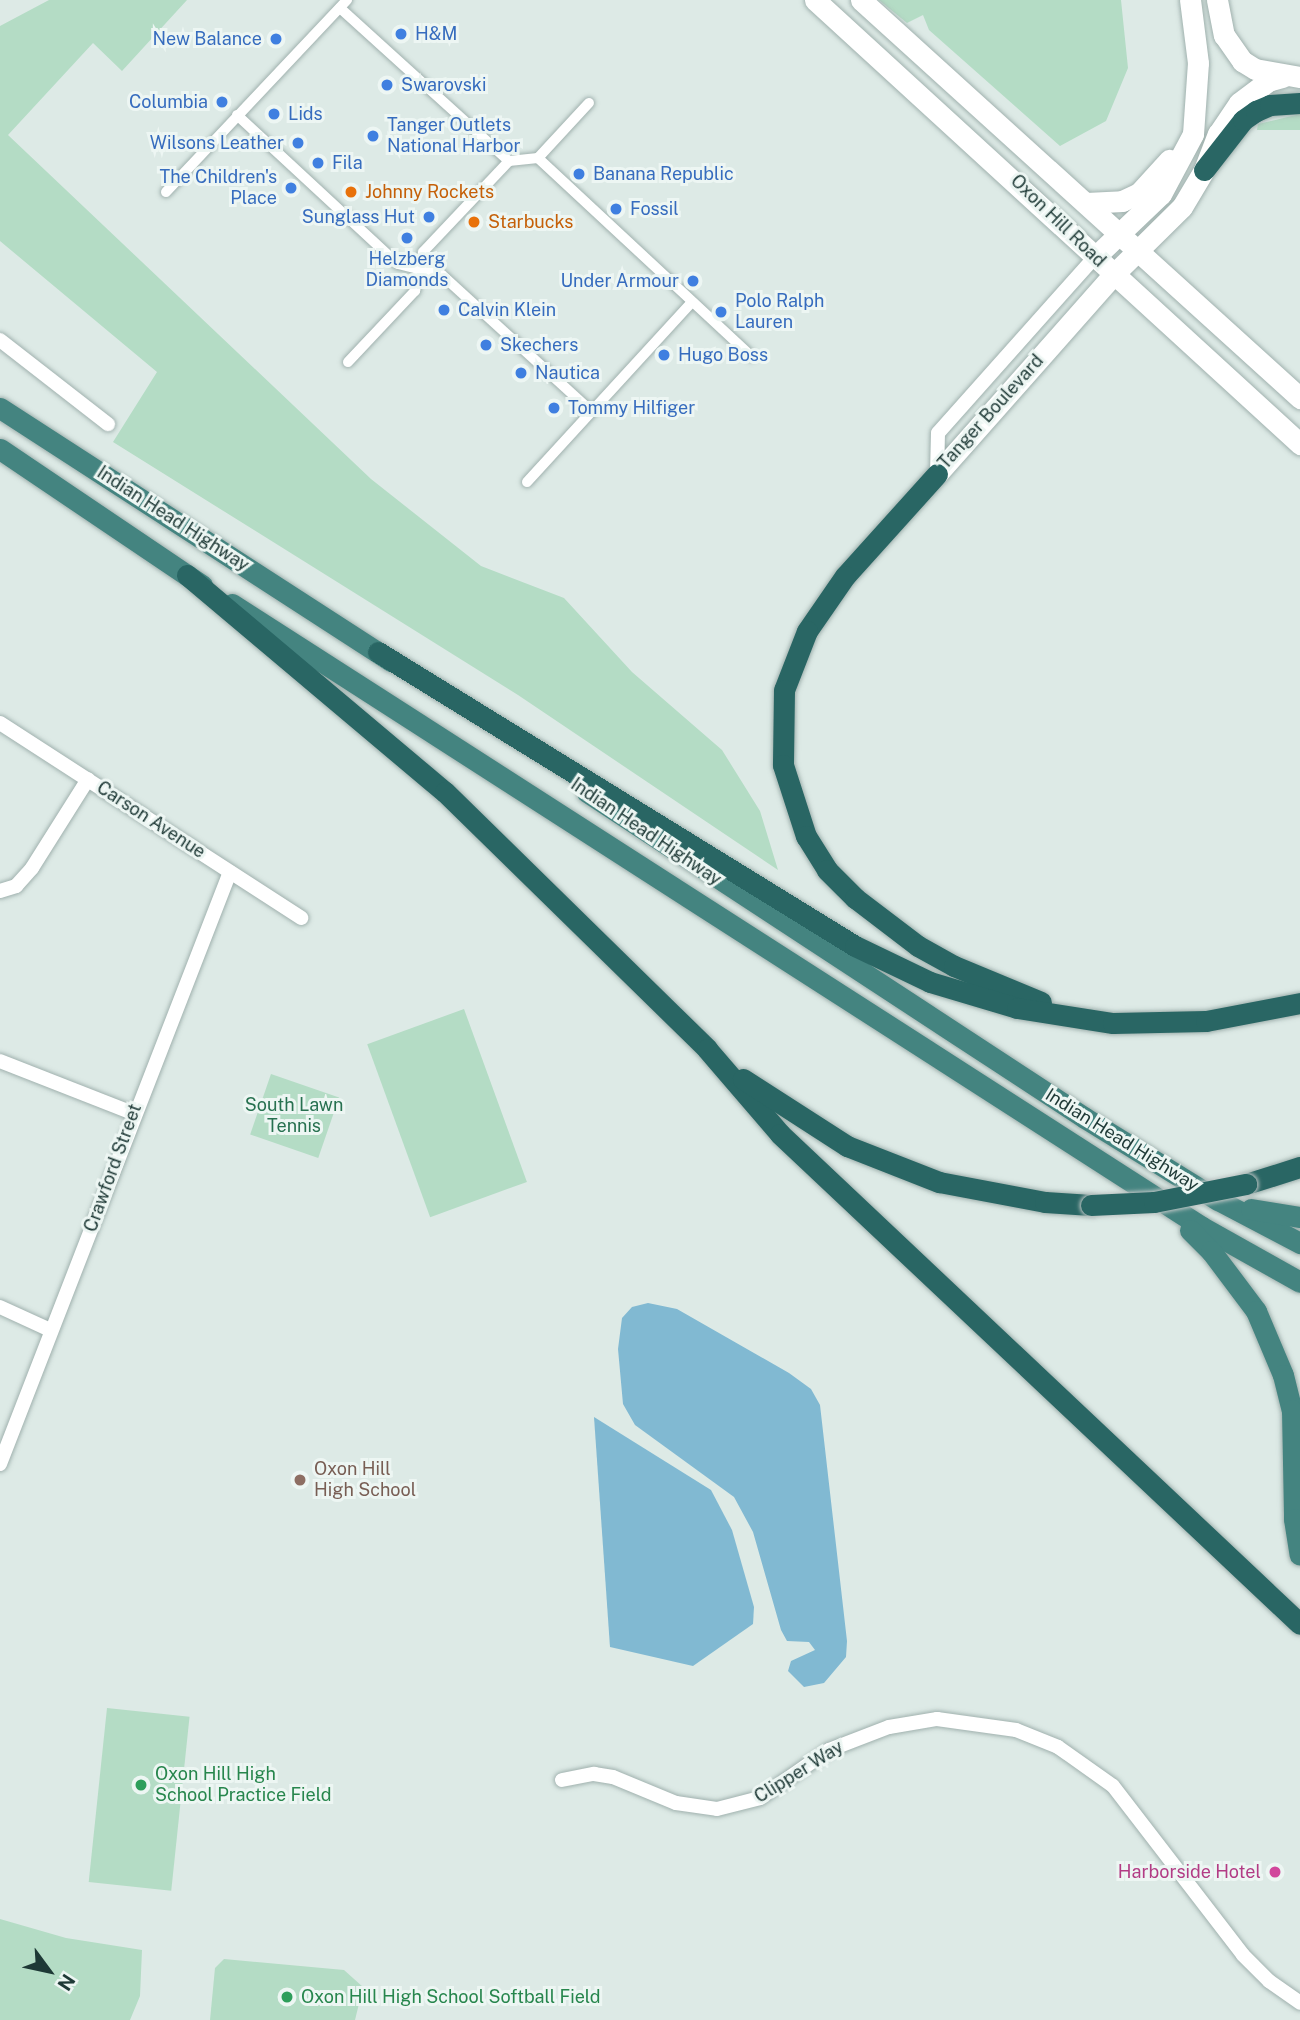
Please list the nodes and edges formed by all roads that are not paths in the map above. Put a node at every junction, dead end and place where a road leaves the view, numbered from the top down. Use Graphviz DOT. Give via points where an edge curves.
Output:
graph roads {
  1 [pos="815,0"];
  2 [pos="861,0"];
  3 [pos="1190,0"];
  4 [pos="1217,0"];
  5 [pos="344,4"];
  6 [pos="1291,77"];
  7 [pos="1199,98"];
  8 [pos="589,103"];
  9 [pos="1300,103"];
  10 [pos="237,116"];
  11 [pos="538,158"];
  12 [pos="509,161"];
  13 [pos="1204,170"];
  14 [pos="166,192"];
  15 [pos="1086,203"];
  16 [pos="1121,237"];
  17 [pos="1137,251"];
  18 [pos="1095,257"];
  19 [pos="420,270"];
  20 [pos="1114,274"];
  21 [pos="692,302"];
  22 [pos="0,340"];
  23 [pos="751,356"];
  24 [pos="348,362"];
  25 [pos="1300,398"];
  26 [pos="0,408"];
  27 [pos="591,411"];
  28 [pos="108,424"];
  29 [pos="1300,444"];
  30 [pos="0,449"];
  31 [pos="937,474"];
  32 [pos="527,482"];
  33 [pos="187,575"];
  34 [pos="378,652"];
  35 [pos="0,723"];
  36 [pos="89,779"];
  37 [pos="230,872"];
  38 [pos="0,891"];
  39 [pos="301,918"];
  40 [pos="1300,1003"];
  41 [pos="1113,1023"];
  42 [pos="707,1049"];
  43 [pos="0,1061"];
  44 [pos="133,1113"];
  45 [pos="1300,1167"];
  46 [pos="1150,1193"];
  47 [pos="1218,1200"];
  48 [pos="1300,1217"];
  49 [pos="1300,1243"];
  50 [pos="1300,1282"];
  51 [pos="0,1307"];
  52 [pos="50,1330"];
  53 [pos="0,1464"];
  54 [pos="1300,1555"];
  55 [pos="1300,1624"];
  56 [pos="562,1780"];
  57 [pos="1300,2003"];
  1 -- 18 [label="main road, Oxon Hill Road"];
  2 -- 15 [label="main road, Oxon Hill Road"];
  3 -- 7 [label="main road"];
  4 -- 6 [label="main road" via="1224,34 1242,61"];
  5 -- 10 [label="street"];
  5 -- 12 [label="street"];
  6 -- 13 [label="main road, Tanger Boulevard" via="1250,93 1234,110"];
  7 -- 15 [label="main road" via="1175,151 1150,184 1122,201"];
  7 -- 16 [label="main road" via="1193,134 1179,166 1161,194"];
  8 -- 11 [label="street"];
  9 -- 13 [label="highway" via="1270,104 1250,115"];
  10 -- 14 [label="street"];
  10 -- 19 [label="street" via="398,264"];
  11 -- 12 [label="street"];
  11 -- 21 [label="street"];
  12 -- 19 [label="street" via="423,252"];
  13 -- 17 [label="main road, Tanger Boulevard" via="1182,207"];
  15 -- 16 [label="main road, Oxon Hill Road"];
  16 -- 17 [label="main road, Oxon Hill Road"];
  16 -- 18 [label="main road"];
  17 -- 20 [label="main road, Tanger Boulevard"];
  17 -- 25 [label="main road, Oxon Hill Road"];
  18 -- 20 [label="main road, Oxon Hill Road"];
  18 -- 31 [label="street, Tanger Boulevard" via="938,433"];
  19 -- 24 [label="street" via="415,291"];
  19 -- 27 [label="street" via="442,275"];
  20 -- 29 [label="main road, Oxon Hill Road"];
  20 -- 31 [label="main road, Tanger Boulevard"];
  21 -- 23 [label="street"];
  21 -- 27 [label="street"];
  22 -- 28 [label="street"];
  26 -- 34 [label="highway, Indian Head Highway"];
  27 -- 32 [label="street"];
  30 -- 33 [label="highway, Indian Head Highway"];
  31 -- 41 [label="highway" via="829,596 793,660 780,730 791,798 827,870 918,946 991,984"];
  33 -- 42 [label="highway" via="445,792"];
  33 -- 46 [label="highway, Indian Head Highway"];
  34 -- 41 [label="highway" via="890,965 983,1000"];
  34 -- 47 [label="highway, Indian Head Highway" via="729,887"];
  35 -- 36 [label="street, Carson Avenue"];
  36 -- 37 [label="street, Carson Avenue"];
  36 -- 38 [label="street" via="32,868 16,886"];
  37 -- 39 [label="street, Carson Avenue"];
  37 -- 44 [label="street, Crawford Street"];
  40 -- 41 [label="highway" via="1206,1021"];
  42 -- 45 [label="highway, bridge" via="798,1117 894,1166 987,1193 1091,1205 1154,1202 1246,1184"];
  42 -- 55 [label="highway" via="780,1134"];
  43 -- 44 [label="street"];
  44 -- 52 [label="street, Crawford Street"];
  46 -- 50 [label="highway, Indian Head Highway"];
  46 -- 54 [label="highway" via="1211,1251 1249,1300 1270,1339 1292,1410 1294,1518"];
  47 -- 48 [label="highway"];
  47 -- 49 [label="highway, Indian Head Highway"];
  51 -- 52 [label="street"];
  52 -- 53 [label="street, Crawford Street"];
  56 -- 57 [label="street, Clipper Way" via="594,1774 613,1777 676,1803 717,1809 760,1798 829,1750 889,1727 937,1719 1016,1730 1058,1747 1113,1786 1243,1955"];
}
